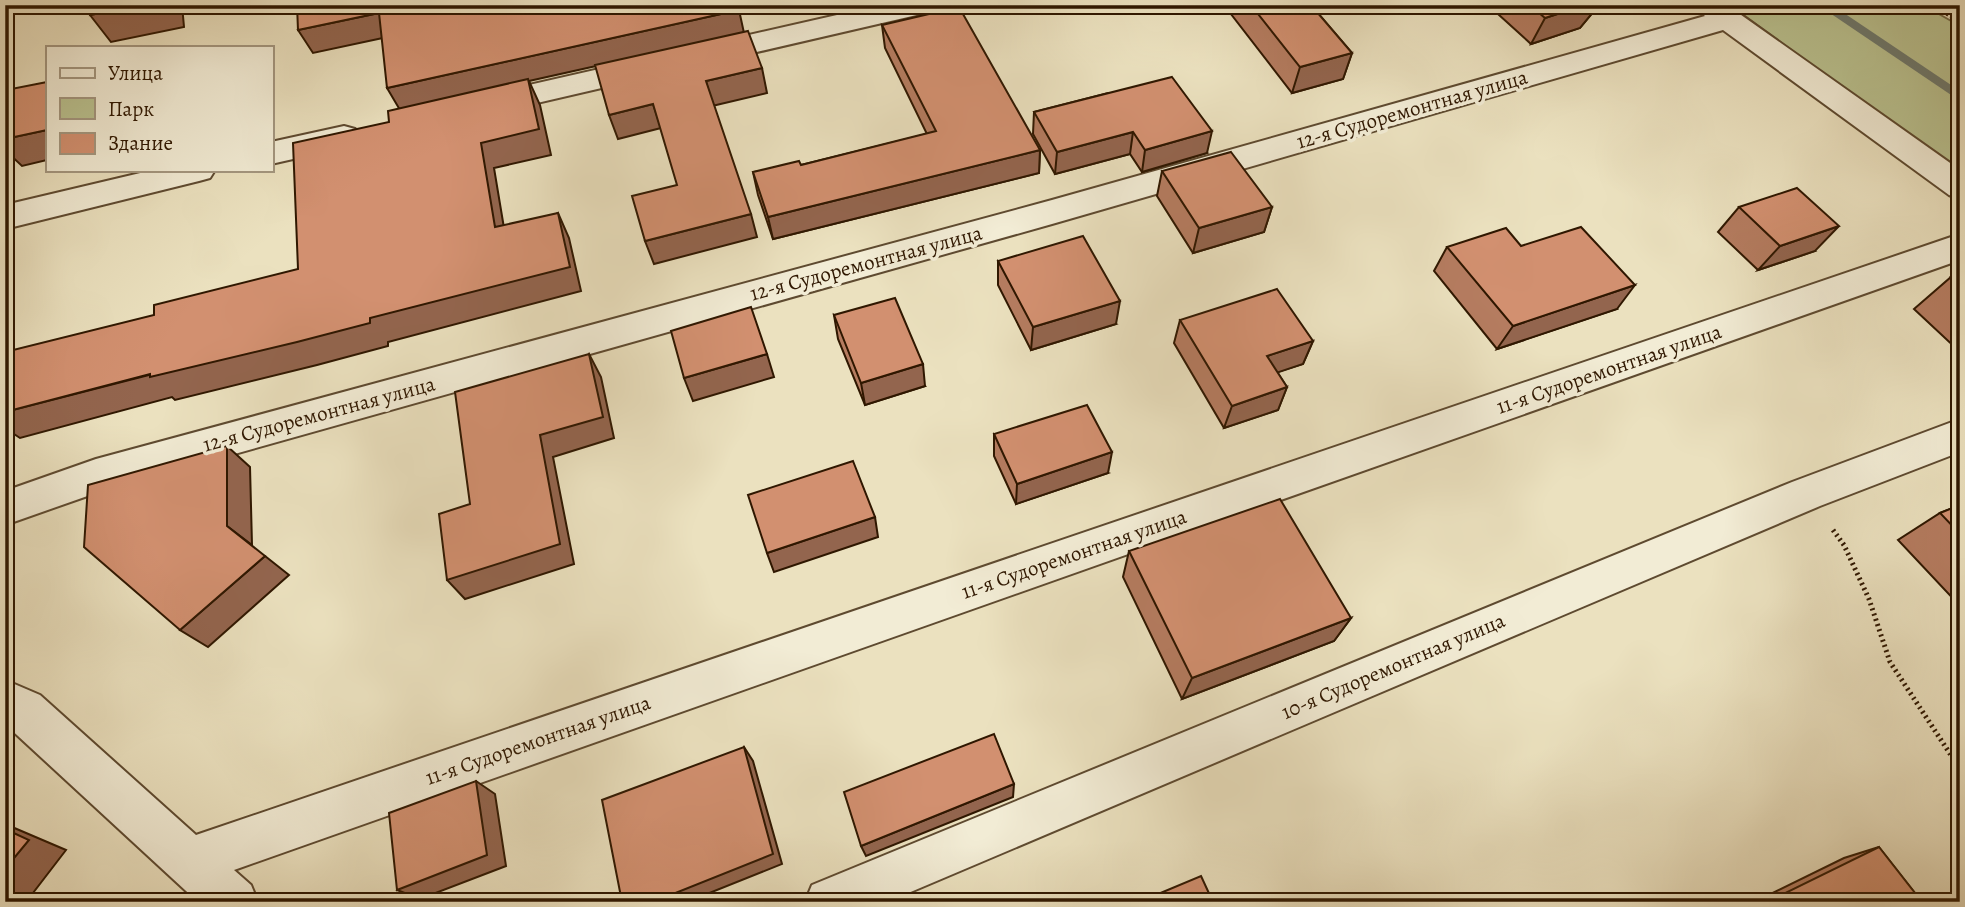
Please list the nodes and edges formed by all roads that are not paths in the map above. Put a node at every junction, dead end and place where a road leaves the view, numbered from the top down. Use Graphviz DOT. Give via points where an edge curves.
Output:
graph roads {
  1 [pos="921,5"];
  2 [pos="1718,12"];
  3 [pos="461,110"];
  4 [pos="366,132"];
  5 [pos="273,153"];
  6 [pos="191,172"];
  7 [pos="1960,187"];
  8 [pos="5,216"];
  9 [pos="1960,247"];
  10 [pos="1960,435"];
  11 [pos="5,508"];
  12 [pos="5,701"];
  13 [pos="188,862"];
  14 [pos="234,902"];
  15 [pos="828,902"];
  1 -- 3 [label="street"];
  2 -- 7 [label="street"];
  2 -- 11 [label="street, 12-я Судоремонтная улица" via="1065,208 96,476"];
  4 -- 5 [label="street"];
  6 -- 8 [label="street"];
  9 -- 13 [label="street, 11-я Судоремонтная улица"];
  10 -- 15 [label="street, 10-я Судоремонтная улица" via="1806,494"];
  12 -- 13 [label="street" via="24,710"];
  13 -- 14 [label="street"];
}
